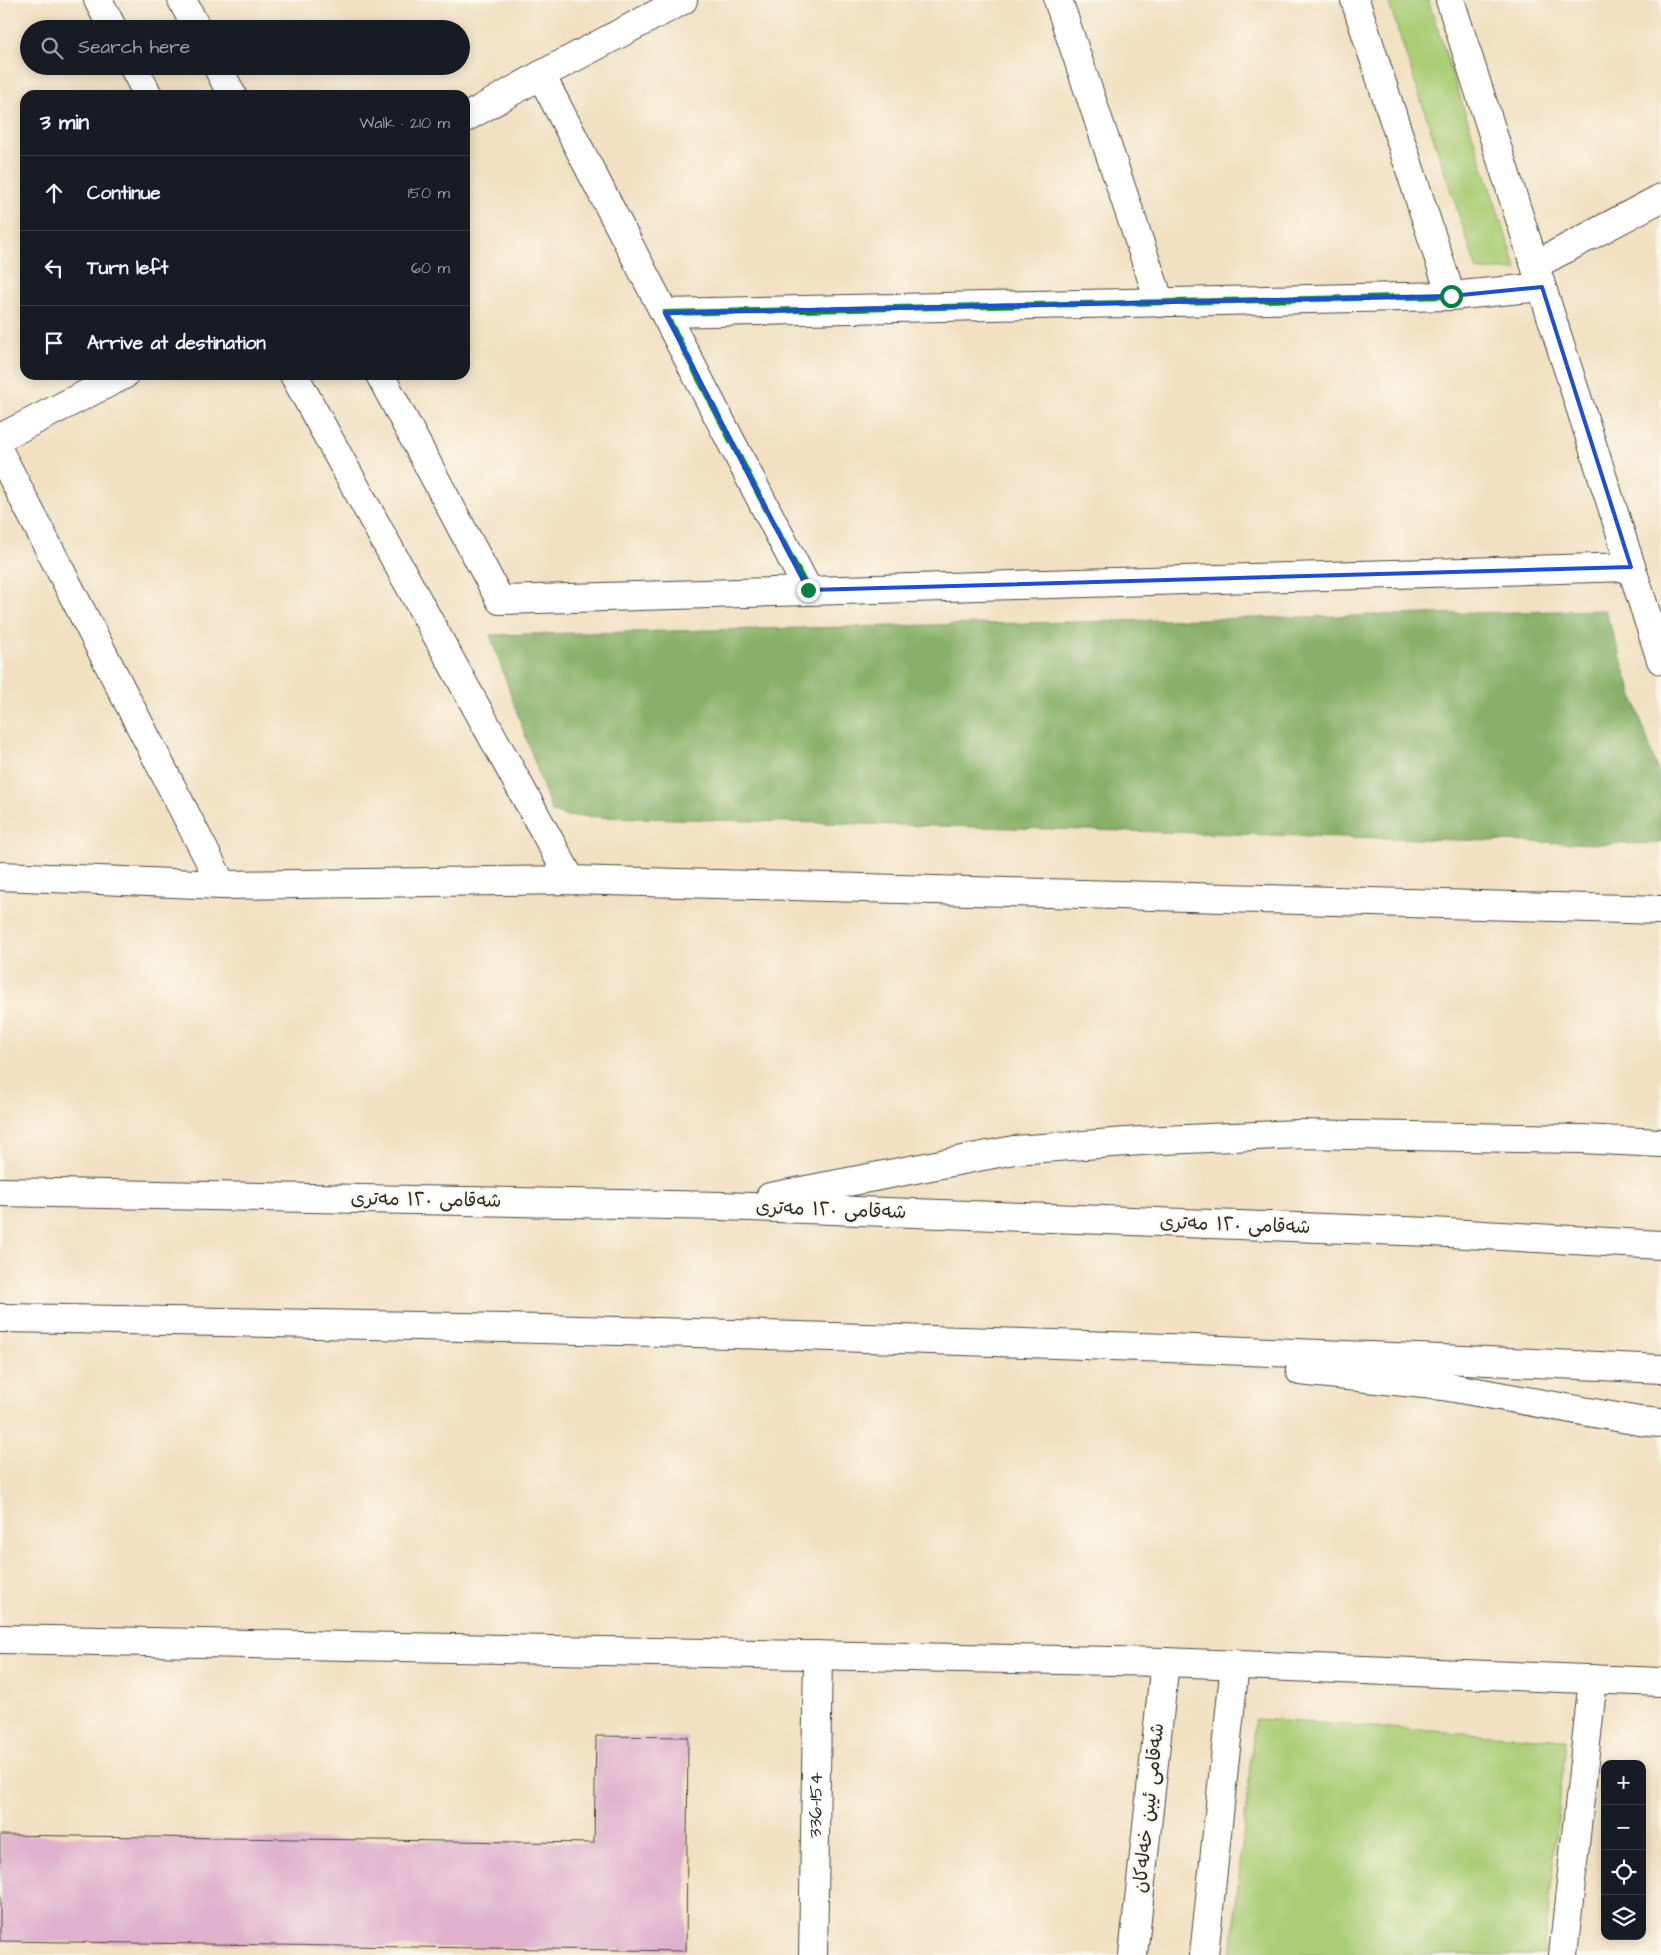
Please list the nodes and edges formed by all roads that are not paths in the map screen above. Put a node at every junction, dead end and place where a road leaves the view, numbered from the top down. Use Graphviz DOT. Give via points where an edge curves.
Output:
graph roads {
  1 [pos="98,0"];
  2 [pos="182,0"];
  3 [pos="683,0"];
  4 [pos="1058,0"];
  5 [pos="1355,0"];
  6 [pos="1450,0"];
  7 [pos="108,20"];
  8 [pos="192,20"];
  9 [pos="138,75"];
  10 [pos="222,75"];
  11 [pos="541,75"];
  12 [pos="145,90"];
  13 [pos="229,90"];
  14 [pos="470,115"];
  15 [pos="1661,198"];
  16 [pos="1539,276"];
  17 [pos="1451,296"];
  18 [pos="1160,303"];
  19 [pos="665,313"];
  20 [pos="114,380"];
  21 [pos="297,380"];
  22 [pos="383,380"];
  23 [pos="0,438"];
  24 [pos="0,452"];
  25 [pos="1631,567"];
  26 [pos="808,590"];
  27 [pos="1661,660"];
  28 [pos="0,876"];
  29 [pos="570,880"];
  30 [pos="222,885"];
  31 [pos="1661,910"];
  32 [pos="1661,1143"];
  33 [pos="0,1192"];
  34 [pos="722,1206"];
  35 [pos="1661,1245"];
  36 [pos="0,1318"];
  37 [pos="427,1325"];
  38 [pos="1661,1369"];
  39 [pos="1661,1423"];
  40 [pos="0,1639"];
  41 [pos="818,1655"];
  42 [pos="1165,1662"];
  43 [pos="1235,1664"];
  44 [pos="1593,1679"];
  45 [pos="1661,1682"];
  46 [pos="813,1955"];
  47 [pos="1133,1955"];
  48 [pos="1204,1955"];
  49 [pos="1563,1955"];
  1 -- 7 [label="main road"];
  2 -- 8 [label="main road"];
  3 -- 11 [label="main road"];
  4 -- 18 [label="main road"];
  5 -- 17 [label="main road"];
  6 -- 16 [label="main road"];
  9 -- 12 [label="main road"];
  10 -- 13 [label="main road"];
  11 -- 14 [label="main road"];
  11 -- 19 [label="main road"];
  15 -- 16 [label="main road"];
  16 -- 17 [label="main road"];
  16 -- 25 [label="main road"];
  17 -- 18 [label="main road"];
  18 -- 19 [label="main road"];
  19 -- 26 [label="main road"];
  20 -- 23 [label="main road"];
  21 -- 29 [label="main road"];
  22 -- 26 [label="main road" via="500,600"];
  24 -- 30 [label="main road"];
  25 -- 26 [label="main road"];
  25 -- 27 [label="main road"];
  28 -- 30 [label="main road"];
  29 -- 30 [label="main road"];
  29 -- 31 [label="main road"];
  32 -- 34 [label="main road" via="1299,1134 1132,1142 1014,1150"];
  33 -- 34 [label="main road, شەقامی ١٢٠ مەتری"];
  34 -- 35 [label="main road, شەقامی ١٢٠ مەتری" via="1431,1232"];
  36 -- 37 [label="main road"];
  37 -- 38 [label="main road" via="937,1339"];
  37 -- 39 [label="main road" via="862,1341 1280,1369 1443,1386"];
  40 -- 41 [label="main road"];
  41 -- 42 [label="main road"];
  41 -- 46 [label="main road, 336-154"];
  42 -- 43 [label="main road"];
  42 -- 47 [label="main road, شەقامی ئیبن خەلەکان"];
  43 -- 44 [label="main road"];
  43 -- 48 [label="main road"];
  44 -- 45 [label="main road"];
  44 -- 49 [label="main road"];
}
